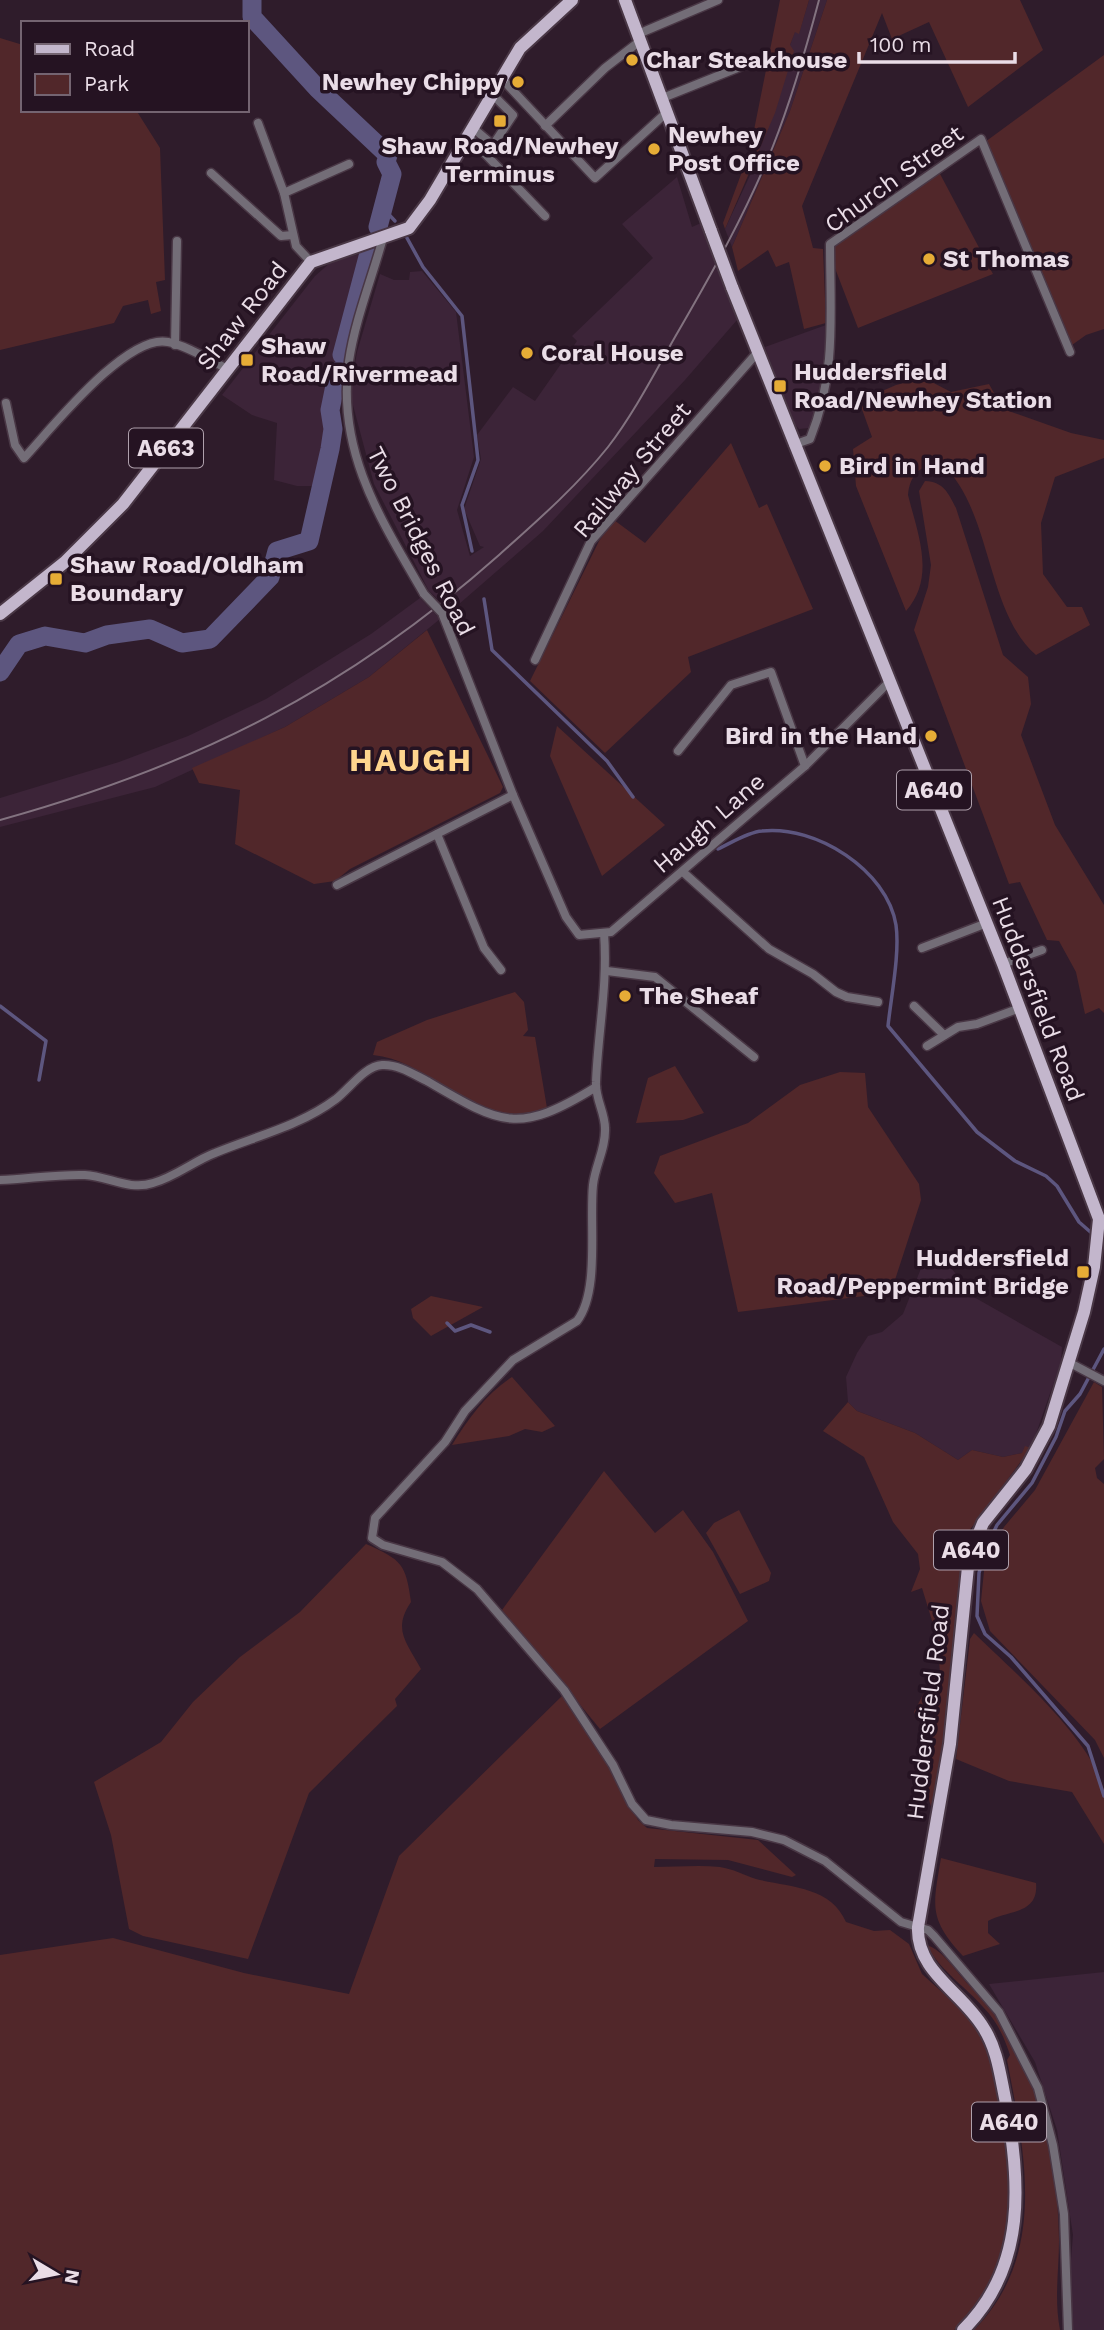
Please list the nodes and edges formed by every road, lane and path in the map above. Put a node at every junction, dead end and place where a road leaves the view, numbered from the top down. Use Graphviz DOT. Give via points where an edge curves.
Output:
graph roads {
  1 [pos="572,0"];
  2 [pos="625,0"];
  3 [pos="717,0"];
  4 [pos="639,37"];
  5 [pos="745,65"];
  6 [pos="503,80"];
  7 [pos="493,95"];
  8 [pos="660,99"];
  9 [pos="666,113"];
  10 [pos="258,123"];
  11 [pos="545,126"];
  12 [pos="470,132"];
  13 [pos="349,164"];
  14 [pos="211,173"];
  15 [pos="284,193"];
  16 [pos="545,216"];
  17 [pos="293,235"];
  18 [pos="383,238"];
  19 [pos="177,241"];
  20 [pos="311,262"];
  21 [pos="175,345"];
  22 [pos="1070,352"];
  23 [pos="757,353"];
  24 [pos="228,369"];
  25 [pos="6,403"];
  26 [pos="793,445"];
  27 [pos="0,614"];
  28 [pos="535,660"];
  29 [pos="890,681"];
  30 [pos="678,751"];
  31 [pos="805,766"];
  32 [pos="513,795"];
  33 [pos="437,834"];
  34 [pos="683,872"];
  35 [pos="337,885"];
  36 [pos="987,922"];
  37 [pos="608,933"];
  38 [pos="922,948"];
  39 [pos="1042,950"];
  40 [pos="1003,964"];
  41 [pos="500,970"];
  42 [pos="607,971"];
  43 [pos="878,1002"];
  44 [pos="914,1006"];
  45 [pos="1020,1008"];
  46 [pos="944,1035"];
  47 [pos="927,1046"];
  48 [pos="754,1058"];
  49 [pos="596,1087"];
  50 [pos="0,1180"];
  51 [pos="1075,1366"];
  52 [pos="1102,1381"];
  53 [pos="918,1927"];
  54 [pos="963,2330"];
  55 [pos="1069,2330"];
  1 -- 6 [label="main road, Shaw Road" via="520,48"];
  2 -- 4 [label="main road, Huddersfield Road / A640"];
  3 -- 4 [label="street"];
  4 -- 8 [label="main road, Huddersfield Road / A640"];
  4 -- 11 [label="street"];
  5 -- 8 [label="street"];
  6 -- 7 [label="main road, Shaw Road"];
  6 -- 11 [label="street"];
  7 -- 12 [label="main road, Shaw Road"];
  7 -- 12 [label="street" via="513,115 504,130 493,145"];
  8 -- 9 [label="main road, Huddersfield Road / A640"];
  9 -- 11 [label="street" via="596,178"];
  9 -- 23 [label="main road, Huddersfield Road / A640, bridge"];
  10 -- 15 [label="street"];
  12 -- 16 [label="street"];
  12 -- 18 [label="main road, Shaw Road" via="424,211 408,228"];
  13 -- 15 [label="street"];
  14 -- 17 [label="street" via="281,236"];
  15 -- 17 [label="street"];
  17 -- 20 [label="street" via="296,246"];
  18 -- 20 [label="main road, Shaw Road"];
  18 -- 32 [label="street, Two Bridges Road, bridge" via="349,359 346,421 352,452 424,594 442,613"];
  19 -- 21 [label="street"];
  20 -- 24 [label="main road, Shaw Road / A663"];
  21 -- 24 [label="street"];
  21 -- 25 [label="street" via="154,341 133,351 89,389 24,458 15,445"];
  22 -- 26 [label="street, Church Street" via="981,139 830,244 830,371 810,439"];
  23 -- 26 [label="main road, Huddersfield Road / A640"];
  23 -- 28 [label="street, Railway Street" via="591,541"];
  24 -- 27 [label="main road, Shaw Road / A663" via="122,504 65,562"];
  26 -- 29 [label="main road, Huddersfield Road / A640"];
  29 -- 31 [label="street, Haugh Lane"];
  29 -- 36 [label="main road, Huddersfield Road / A640"];
  30 -- 31 [label="street" via="731,685 771,672"];
  31 -- 34 [label="street, Haugh Lane"];
  32 -- 33 [label="street"];
  32 -- 37 [label="street, Two Bridges Road" via="566,917 579,935"];
  33 -- 35 [label="street"];
  33 -- 41 [label="street" via="484,948"];
  34 -- 37 [label="street, Haugh Lane"];
  34 -- 43 [label="street" via="769,949 836,992"];
  36 -- 38 [label="street"];
  36 -- 40 [label="main road, Huddersfield Road / A640"];
  37 -- 42 [label="street"];
  39 -- 40 [label="street"];
  40 -- 45 [label="main road, Huddersfield Road / A640"];
  42 -- 48 [label="street" via="655,978"];
  42 -- 49 [label="street"];
  44 -- 46 [label="street"];
  45 -- 46 [label="street"];
  45 -- 51 [label="main road, Huddersfield Road / A640" via="1099,1219"];
  46 -- 47 [label="street"];
  49 -- 50 [label="street" via="539,1117 503,1120 408,1071 379,1065 314,1114 154,1183 133,1186 89,1175"];
  49 -- 53 [label="street" via="606,1127 593,1183 589,1286 583,1314 513,1360 375,1518 372,1538 442,1562 477,1589 564,1690 646,1820 784,1840 825,1861 901,1922"];
  51 -- 52 [label="street"];
  51 -- 53 [label="main road, Huddersfield Road / A640" via="1041,1446 983,1523 971,1550 951,1733"];
  53 -- 54 [label="main road, Huddersfield Road / A640" via="921,1955 976,2015 989,2038 1013,2142 1016,2198 1005,2267 988,2302"];
  53 -- 55 [label="street" via="928,1930 999,2012 1038,2088 1064,2214"];
}
